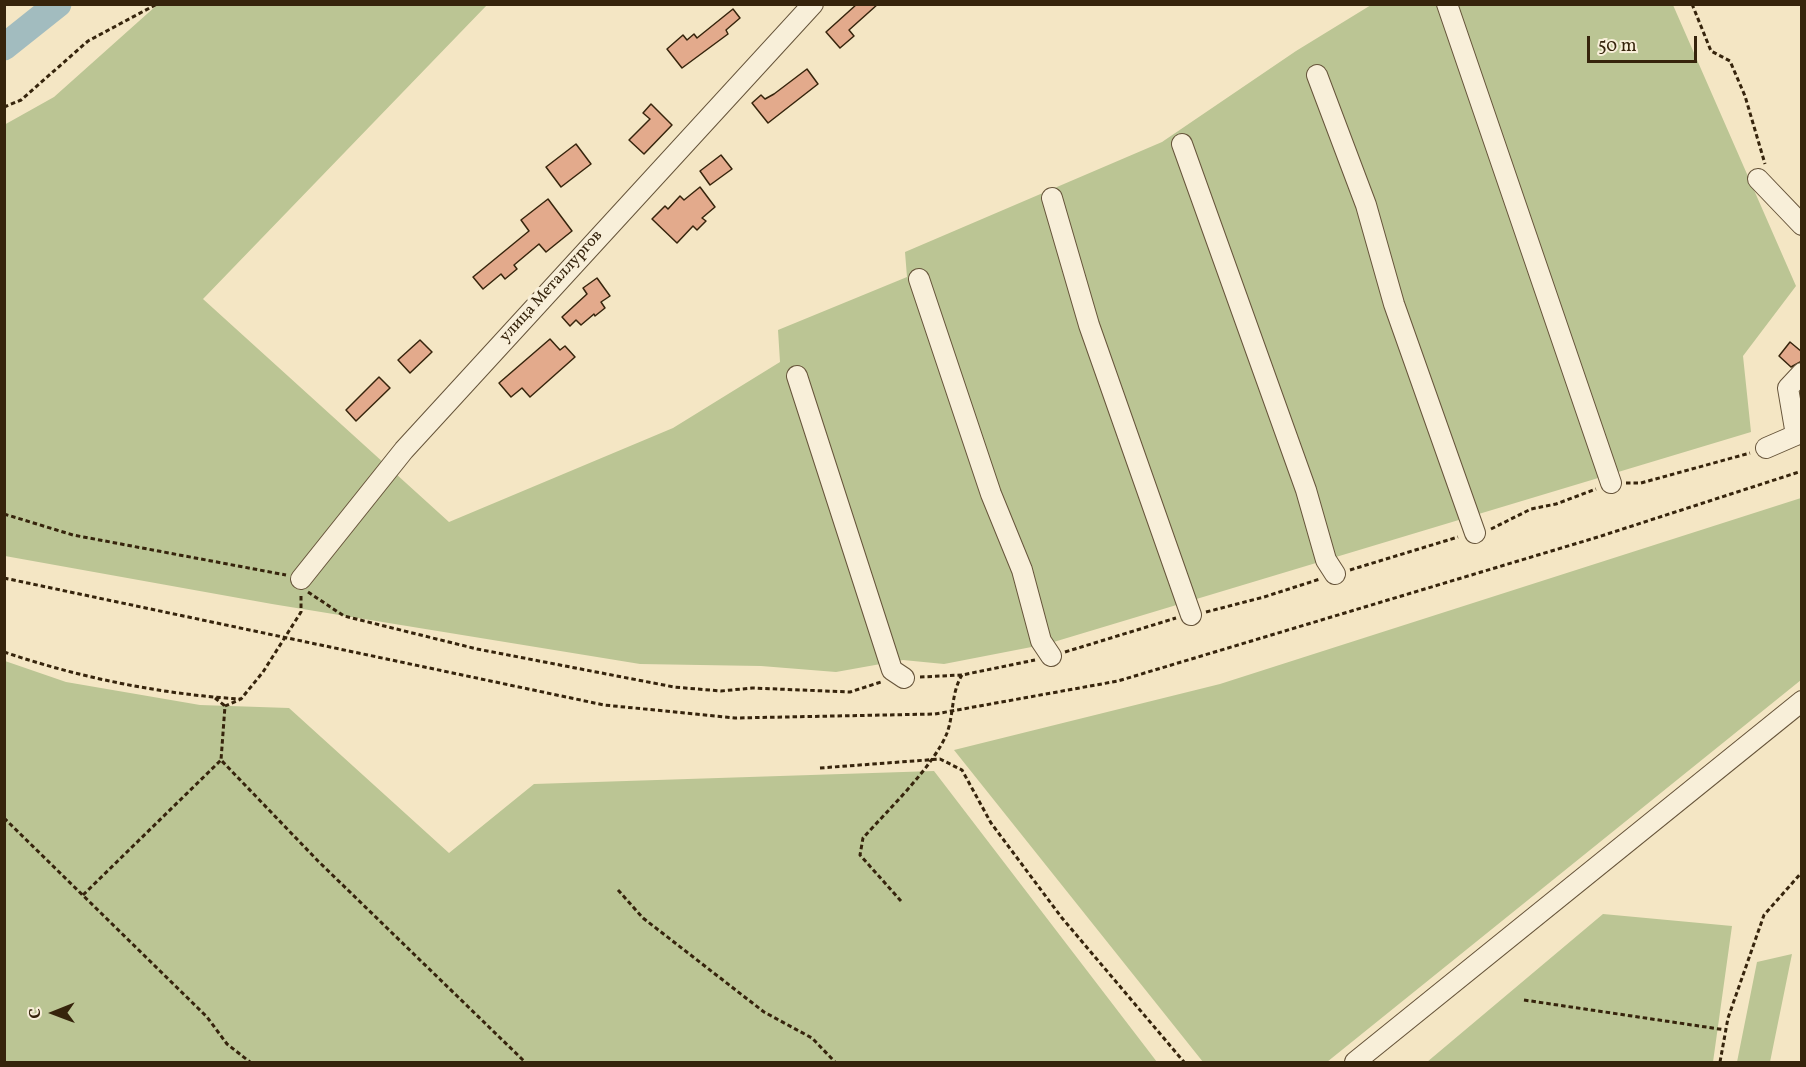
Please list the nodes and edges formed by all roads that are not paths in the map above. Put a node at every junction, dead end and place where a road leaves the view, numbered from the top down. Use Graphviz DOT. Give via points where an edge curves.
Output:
graph roads {
  1 [pos="813,4"];
  2 [pos="1447,4"];
  3 [pos="1317,75"];
  4 [pos="1182,144"];
  5 [pos="1758,179"];
  6 [pos="1052,198"];
  7 [pos="1802,225"];
  8 [pos="919,279"];
  9 [pos="1802,373"];
  10 [pos="797,376"];
  11 [pos="1799,434"];
  12 [pos="1766,448"];
  13 [pos="1611,483"];
  14 [pos="1475,533"];
  15 [pos="1335,574"];
  16 [pos="301,579"];
  17 [pos="1191,615"];
  18 [pos="1051,656"];
  19 [pos="904,678"];
  20 [pos="1802,701"];
  21 [pos="1355,1062"];
  1 -- 16 [label="street, улица Металлургов" via="404,450"];
  2 -- 13 [label="street"];
  3 -- 14 [label="street" via="1366,205 1394,304"];
  4 -- 15 [label="street" via="1306,490 1326,560"];
  5 -- 7 [label="street"];
  6 -- 17 [label="street" via="1089,325"];
  8 -- 18 [label="street" via="991,494 1022,570 1041,640"];
  9 -- 11 [label="street" via="1788,388"];
  10 -- 19 [label="street" via="892,670"];
  11 -- 12 [label="street"];
  20 -- 21 [label="street"];
}
